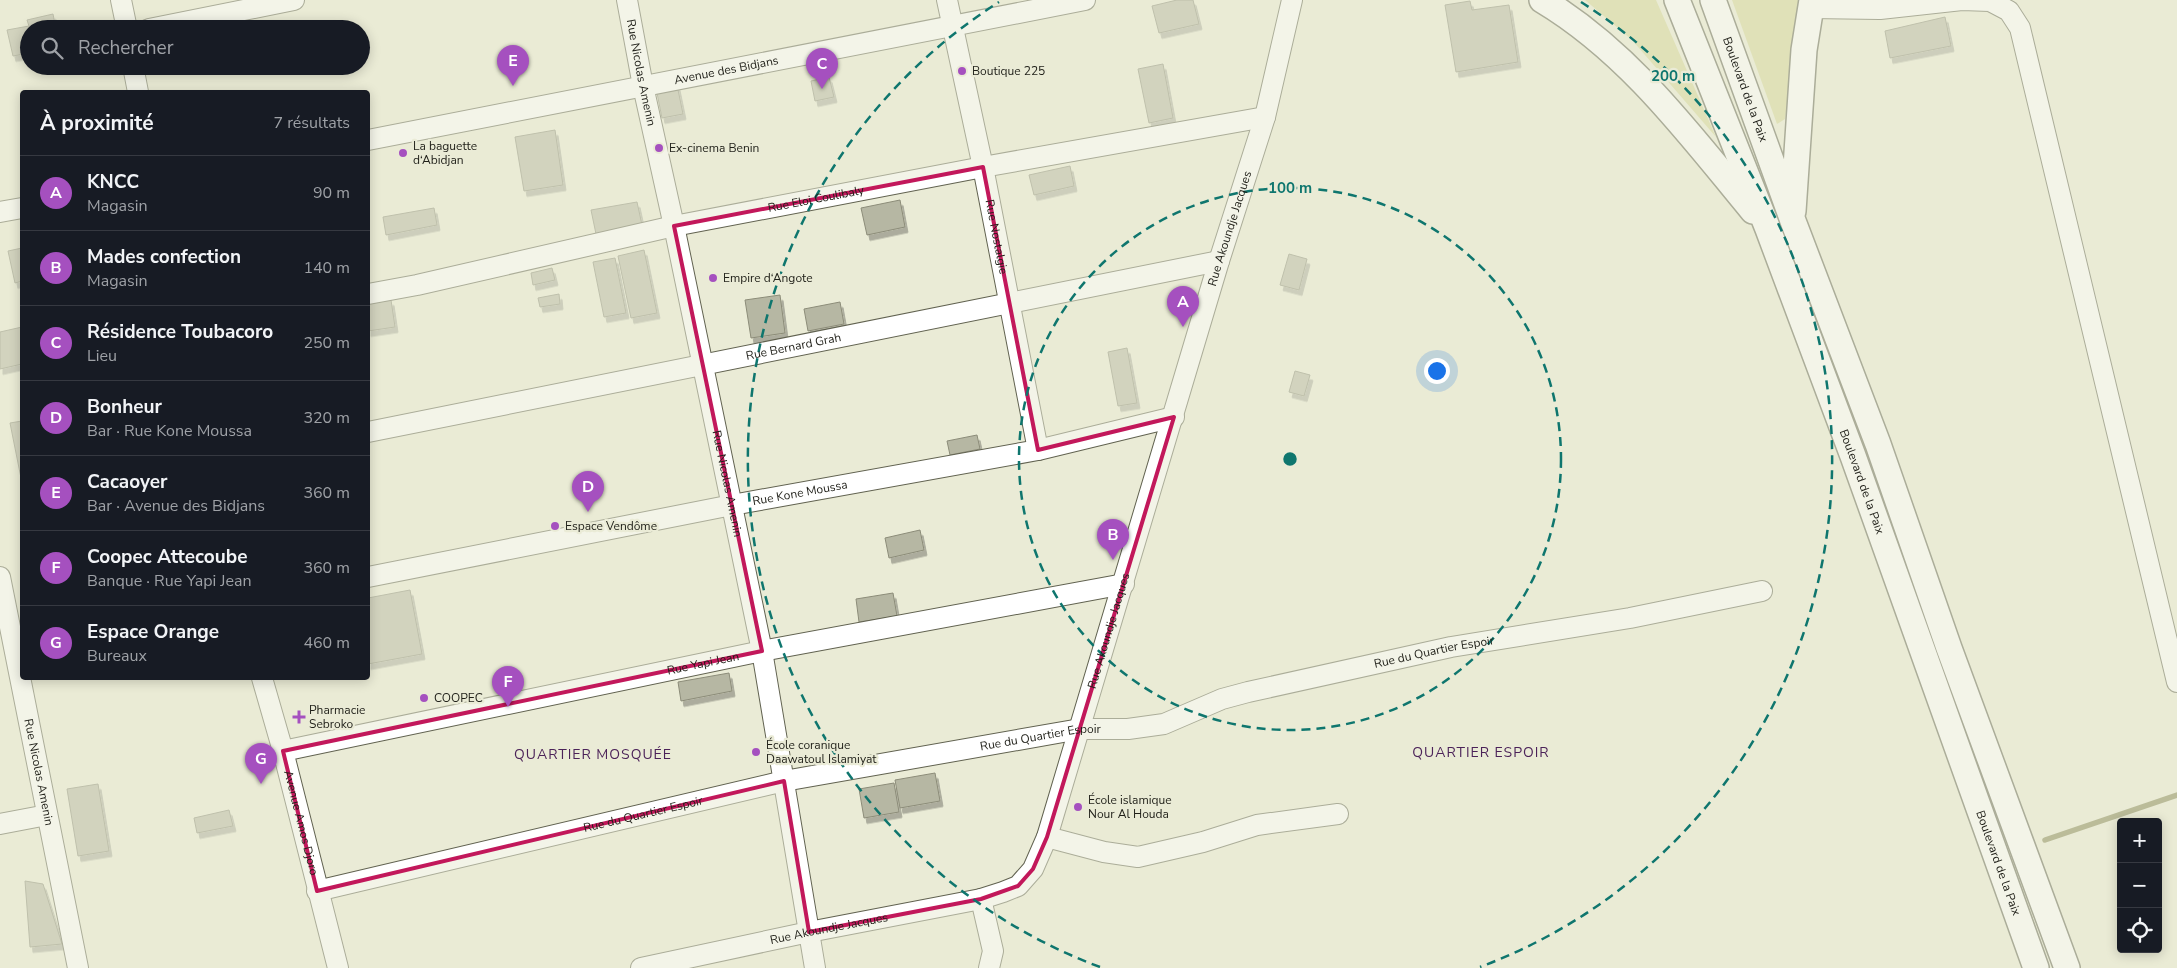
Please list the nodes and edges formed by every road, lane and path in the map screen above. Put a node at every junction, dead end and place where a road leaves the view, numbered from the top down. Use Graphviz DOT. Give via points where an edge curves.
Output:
graph roads {
  1 [pos="121,0"];
  2 [pos="294,0"];
  3 [pos="627,0"];
  4 [pos="947,0"];
  5 [pos="1085,0"];
  6 [pos="1292,0"];
  7 [pos="1542,0"];
  8 [pos="1677,0"];
  9 [pos="1713,0"];
  10 [pos="1812,4"];
  11 [pos="1568,9"];
  12 [pos="125,20"];
  13 [pos="193,20"];
  14 [pos="952,26"];
  15 [pos="135,75"];
  16 [pos="642,86"];
  17 [pos="138,90"];
  18 [pos="1265,117"];
  19 [pos="370,140"];
  20 [pos="983,167"];
  21 [pos="20,208"];
  22 [pos="0,212"];
  23 [pos="1793,221"];
  24 [pos="674,226"];
  25 [pos="1768,229"];
  26 [pos="1219,261"];
  27 [pos="370,294"];
  28 [pos="1010,303"];
  29 [pos="703,364"];
  30 [pos="1174,417"];
  31 [pos="370,432"];
  32 [pos="1038,450"];
  33 [pos="732,504"];
  34 [pos="0,577"];
  35 [pos="370,577"];
  36 [pos="1124,584"];
  37 [pos="1762,591"];
  38 [pos="762,651"];
  39 [pos="13,653"];
  40 [pos="263,680"];
  41 [pos="2177,682"];
  42 [pos="1080,729"];
  43 [pos="283,750"];
  44 [pos="784,782"];
  45 [pos="1338,814"];
  46 [pos="46,815"];
  47 [pos="0,824"];
  48 [pos="1047,837"];
  49 [pos="317,891"];
  50 [pos="981,899"];
  51 [pos="809,932"];
  52 [pos="78,968"];
  53 [pos="338,968"];
  54 [pos="641,968"];
  55 [pos="815,968"];
  56 [pos="989,968"];
  57 [pos="2036,968"];
  58 [pos="2067,968"];
  1 -- 12 [label="street"];
  2 -- 13 [label="street"];
  3 -- 16 [label="street, Rue Nicolas Amenin"];
  4 -- 14 [label="street, Rue Nostalgie"];
  5 -- 14 [label="street, Avenue des Bidjans"];
  6 -- 18 [label="street, Rue Akoundje Jacques"];
  7 -- 11 [label="main road"];
  8 -- 25 [label="main road, Boulevard de la Paix"];
  9 -- 23 [label="main road, Boulevard de la Paix"];
  10 -- 23 [label="main road" via="1804,50"];
  10 -- 41 [label="street" via="1880,9 1962,0 1990,2 2009,11 2020,28"];
  11 -- 25 [label="main road" via="1684,126"];
  14 -- 16 [label="street, Avenue des Bidjans"];
  14 -- 20 [label="street, Rue Nostalgie"];
  15 -- 17 [label="street"];
  16 -- 19 [label="street, Avenue des Bidjans"];
  16 -- 24 [label="street, Rue Nicolas Amenin"];
  18 -- 20 [label="street, Rue Eloi Coulibaly"];
  18 -- 26 [label="street, Rue Akoundje Jacques"];
  20 -- 24 [label="street, Rue Eloi Coulibaly"];
  20 -- 28 [label="street, Rue Nostalgie"];
  21 -- 22 [label="street"];
  23 -- 58 [label="main road, Boulevard de la Paix" via="1878,444"];
  24 -- 27 [label="street, Rue Eloi Coulibaly"];
  24 -- 29 [label="street, Rue Nicolas Amenin"];
  25 -- 57 [label="main road, Boulevard de la Paix"];
  26 -- 28 [label="street, Rue Bernard Grah"];
  26 -- 30 [label="street, Rue Akoundje Jacques"];
  28 -- 29 [label="street, Rue Bernard Grah"];
  28 -- 32 [label="street, Rue Nostalgie"];
  29 -- 31 [label="street, Rue Bernard Grah"];
  29 -- 33 [label="street, Rue Nicolas Amenin"];
  30 -- 32 [label="street, Rue Kone Moussa"];
  30 -- 36 [label="street, Rue Akoundje Jacques"];
  32 -- 33 [label="street, Rue Kone Moussa"];
  33 -- 35 [label="street, Rue Kone Moussa"];
  33 -- 38 [label="street, Rue Nicolas Amenin"];
  34 -- 39 [label="street, Rue Nicolas Amenin"];
  36 -- 38 [label="street, Rue Yapi Jean"];
  36 -- 42 [label="street, Rue Akoundje Jacques"];
  37 -- 42 [label="street, Rue du Quartier Espoir" via="1630,618 1451,647 1248,692 1222,699 1164,724 1128,729"];
  38 -- 43 [label="street, Rue Yapi Jean"];
  38 -- 44 [label="street, Rue Nicolas Amenin"];
  39 -- 46 [label="street, Rue Nicolas Amenin"];
  40 -- 43 [label="street, Avenue Amos Djoro"];
  42 -- 44 [label="street, Rue du Quartier Espoir"];
  42 -- 48 [label="street, Rue Akoundje Jacques"];
  43 -- 49 [label="street, Avenue Amos Djoro"];
  44 -- 49 [label="street, Rue du Quartier Espoir"];
  44 -- 51 [label="street, Rue Nicolas Amenin"];
  45 -- 48 [label="street" via="1257,824 1138,858"];
  46 -- 47 [label="street"];
  46 -- 52 [label="street, Rue Nicolas Amenin"];
  48 -- 50 [label="street, Rue Akoundje Jacques" via="1033,869 1018,886"];
  49 -- 53 [label="street, Avenue Amos Djoro"];
  50 -- 51 [label="street, Rue Akoundje Jacques"];
  50 -- 56 [label="street" via="993,951"];
  51 -- 54 [label="street, Rue Akoundje Jacques"];
  51 -- 55 [label="street, Rue Nicolas Amenin"];
}
